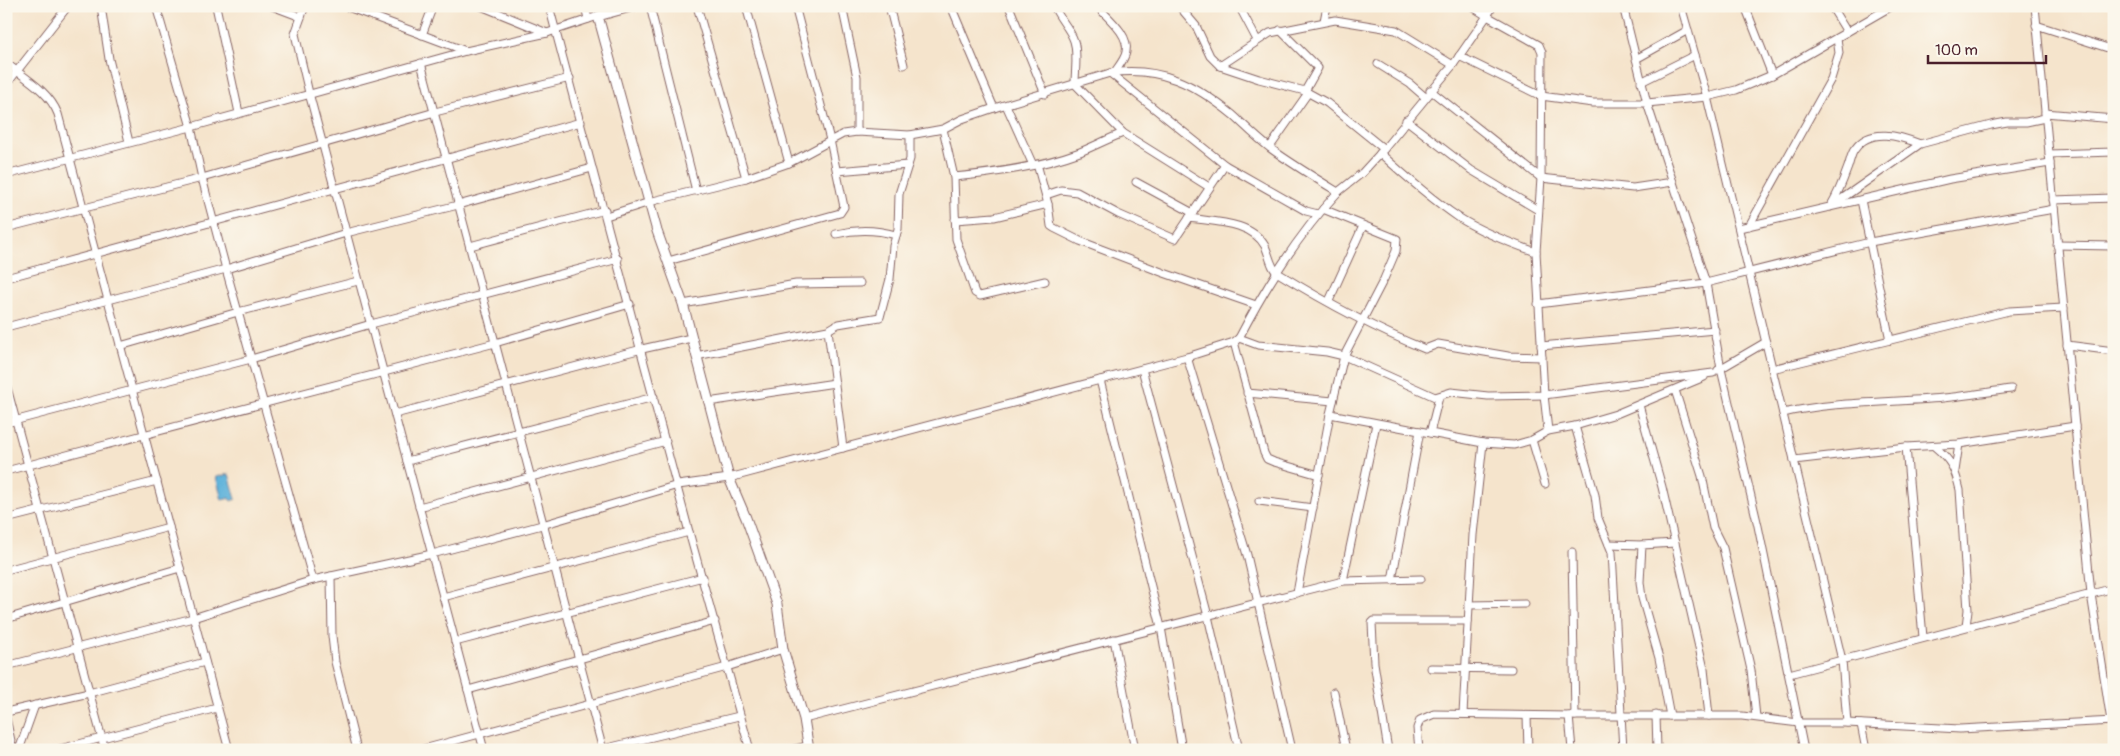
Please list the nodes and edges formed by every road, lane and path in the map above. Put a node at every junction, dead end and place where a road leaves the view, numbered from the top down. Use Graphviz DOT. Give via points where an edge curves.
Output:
graph roads {
  1 [pos="68,6"];
  2 [pos="101,6"];
  3 [pos="156,6"];
  4 [pos="216,6"];
  5 [pos="272,6"];
  6 [pos="305,6"];
  7 [pos="345,6"];
  8 [pos="433,6"];
  9 [pos="480,6"];
  10 [pos="549,6"];
  11 [pos="585,6"];
  12 [pos="634,6"];
  13 [pos="650,6"];
  14 [pos="697,6"];
  15 [pos="746,6"];
  16 [pos="795,6"];
  17 [pos="842,6"];
  18 [pos="890,6"];
  19 [pos="951,6"];
  20 [pos="1009,6"];
  21 [pos="1054,6"];
  22 [pos="1098,6"];
  23 [pos="1179,6"];
  24 [pos="1238,6"];
  25 [pos="1327,6"];
  26 [pos="1471,6"];
  27 [pos="1493,6"];
  28 [pos="1623,6"];
  29 [pos="1681,6"];
  30 [pos="1746,6"];
  31 [pos="1831,6"];
  32 [pos="1892,6"];
  33 [pos="2034,6"];
  34 [pos="598,16"];
  35 [pos="1487,16"];
  36 [pos="301,17"];
  37 [pos="588,19"];
  38 [pos="1324,21"];
  39 [pos="2036,25"];
  40 [pos="556,29"];
  41 [pos="1280,30"];
  42 [pos="1688,30"];
  43 [pos="1847,32"];
  44 [pos="547,33"];
  45 [pos="422,35"];
  46 [pos="1837,38"];
  47 [pos="1257,40"];
  48 [pos="2114,50"];
  49 [pos="466,51"];
  50 [pos="1695,55"];
  51 [pos="1459,56"];
  52 [pos="1636,58"];
  53 [pos="6,63"];
  54 [pos="421,63"];
  55 [pos="1378,64"];
  56 [pos="904,65"];
  57 [pos="1453,65"];
  58 [pos="1220,66"];
  59 [pos="17,71"];
  60 [pos="1112,73"];
  61 [pos="1772,75"];
  62 [pos="570,78"];
  63 [pos="1641,82"];
  64 [pos="1075,84"];
  65 [pos="6,85"];
  66 [pos="1430,90"];
  67 [pos="1307,92"];
  68 [pos="309,93"];
  69 [pos="1045,94"];
  70 [pos="1541,96"];
  71 [pos="1425,97"];
  72 [pos="1708,97"];
  73 [pos="1646,103"];
  74 [pos="1006,105"];
  75 [pos="994,108"];
  76 [pos="435,112"];
  77 [pos="239,114"];
  78 [pos="2045,115"];
  79 [pos="2114,119"];
  80 [pos="1406,120"];
  81 [pos="581,122"];
  82 [pos="191,127"];
  83 [pos="943,129"];
  84 [pos="857,132"];
  85 [pos="1123,133"];
  86 [pos="910,135"];
  87 [pos="830,140"];
  88 [pos="129,142"];
  89 [pos="322,143"];
  90 [pos="1920,144"];
  91 [pos="1270,147"];
  92 [pos="1382,151"];
  93 [pos="2114,152"];
  94 [pos="2049,154"];
  95 [pos="70,159"];
  96 [pos="447,159"];
  97 [pos="2050,163"];
  98 [pos="789,164"];
  99 [pos="1035,164"];
  100 [pos="908,165"];
  101 [pos="1225,165"];
  102 [pos="592,168"];
  103 [pos="836,171"];
  104 [pos="6,175"];
  105 [pos="954,177"];
  106 [pos="202,178"];
  107 [pos="746,178"];
  108 [pos="1542,178"];
  109 [pos="1136,182"];
  110 [pos="1672,182"];
  111 [pos="1209,187"];
  112 [pos="334,188"];
  113 [pos="696,191"];
  114 [pos="1338,192"];
  115 [pos="1046,195"];
  116 [pos="2114,198"];
  117 [pos="1861,200"];
  118 [pos="2053,200"];
  119 [pos="649,203"];
  120 [pos="1048,204"];
  121 [pos="458,205"];
  122 [pos="84,207"];
  123 [pos="1830,207"];
  124 [pos="2054,209"];
  125 [pos="1538,210"];
  126 [pos="1320,212"];
  127 [pos="606,213"];
  128 [pos="1191,215"];
  129 [pos="955,220"];
  130 [pos="213,222"];
  131 [pos="1363,226"];
  132 [pos="1749,226"];
  133 [pos="6,228"];
  134 [pos="1739,228"];
  135 [pos="346,233"];
  136 [pos="836,234"];
  137 [pos="896,235"];
  138 [pos="1870,242"];
  139 [pos="2057,245"];
  140 [pos="470,246"];
  141 [pos="2114,246"];
  142 [pos="1536,252"];
  143 [pos="96,254"];
  144 [pos="618,259"];
  145 [pos="668,261"];
  146 [pos="226,269"];
  147 [pos="1276,272"];
  148 [pos="1749,272"];
  149 [pos="6,278"];
  150 [pos="358,281"];
  151 [pos="1045,281"];
  152 [pos="860,283"];
  153 [pos="1706,283"];
  154 [pos="483,295"];
  155 [pos="109,301"];
  156 [pos="1329,301"];
  157 [pos="630,304"];
  158 [pos="683,304"];
  159 [pos="1538,304"];
  160 [pos="1256,305"];
  161 [pos="2064,308"];
  162 [pos="238,312"];
  163 [pos="1364,320"];
  164 [pos="371,324"];
  165 [pos="6,327"];
  166 [pos="828,330"];
  167 [pos="1715,330"];
  168 [pos="691,338"];
  169 [pos="1236,340"];
  170 [pos="1890,340"];
  171 [pos="1766,342"];
  172 [pos="495,343"];
  173 [pos="2067,345"];
  174 [pos="120,346"];
  175 [pos="1541,346"];
  176 [pos="642,349"];
  177 [pos="2114,351"];
  178 [pos="696,356"];
  179 [pos="1344,356"];
  180 [pos="1542,356"];
  181 [pos="1187,357"];
  182 [pos="251,359"];
  183 [pos="1142,369"];
  184 [pos="1721,369"];
  185 [pos="1772,369"];
  186 [pos="383,371"];
  187 [pos="1712,373"];
  188 [pos="1100,380"];
  189 [pos="835,383"];
  190 [pos="6,384"];
  191 [pos="506,386"];
  192 [pos="2011,389"];
  193 [pos="132,390"];
  194 [pos="1675,390"];
  195 [pos="1247,393"];
  196 [pos="1544,395"];
  197 [pos="654,397"];
  198 [pos="1440,397"];
  199 [pos="1333,401"];
  200 [pos="708,402"];
  201 [pos="262,404"];
  202 [pos="1639,405"];
  203 [pos="1783,413"];
  204 [pos="395,414"];
  205 [pos="1330,414"];
  206 [pos="17,420"];
  207 [pos="6,423"];
  208 [pos="1376,424"];
  209 [pos="1575,426"];
  210 [pos="2075,426"];
  211 [pos="1420,431"];
  212 [pos="1548,431"];
  213 [pos="520,433"];
  214 [pos="1430,433"];
  215 [pos="144,436"];
  216 [pos="1532,440"];
  217 [pos="666,441"];
  218 [pos="1483,443"];
  219 [pos="1960,444"];
  220 [pos="1934,446"];
  221 [pos="1906,447"];
  222 [pos="843,448"];
  223 [pos="1794,460"];
  224 [pos="407,462"];
  225 [pos="28,465"];
  226 [pos="6,471"];
  227 [pos="1955,472"];
  228 [pos="1319,475"];
  229 [pos="531,478"];
  230 [pos="729,478"];
  231 [pos="157,481"];
  232 [pos="1545,484"];
  233 [pos="678,485"];
  234 [pos="1259,501"];
  235 [pos="419,507"];
  236 [pos="1313,508"];
  237 [pos="41,510"];
  238 [pos="6,519"];
  239 [pos="542,525"];
  240 [pos="169,527"];
  241 [pos="689,532"];
  242 [pos="1675,543"];
  243 [pos="1609,544"];
  244 [pos="1642,545"];
  245 [pos="1572,552"];
  246 [pos="432,554"];
  247 [pos="53,558"];
  248 [pos="180,568"];
  249 [pos="554,568"];
  250 [pos="6,570"];
  251 [pos="331,576"];
  252 [pos="703,577"];
  253 [pos="1421,579"];
  254 [pos="313,580"];
  255 [pos="1392,580"];
  256 [pos="1343,581"];
  257 [pos="2114,588"];
  258 [pos="1297,593"];
  259 [pos="2091,594"];
  260 [pos="444,597"];
  261 [pos="66,602"];
  262 [pos="1257,604"];
  263 [pos="1469,604"];
  264 [pos="1525,604"];
  265 [pos="567,613"];
  266 [pos="1208,616"];
  267 [pos="194,618"];
  268 [pos="6,619"];
  269 [pos="715,621"];
  270 [pos="1468,621"];
  271 [pos="1966,626"];
  272 [pos="1161,627"];
  273 [pos="1923,638"];
  274 [pos="1114,639"];
  275 [pos="455,642"];
  276 [pos="77,647"];
  277 [pos="783,649"];
  278 [pos="579,659"];
  279 [pos="1842,660"];
  280 [pos="205,662"];
  281 [pos="6,666"];
  282 [pos="727,667"];
  283 [pos="1431,668"];
  284 [pos="1465,669"];
  285 [pos="1511,670"];
  286 [pos="1789,674"];
  287 [pos="468,690"];
  288 [pos="1334,692"];
  289 [pos="89,693"];
  290 [pos="591,704"];
  291 [pos="35,705"];
  292 [pos="217,708"];
  293 [pos="6,712"];
  294 [pos="1462,714"];
  295 [pos="1622,715"];
  296 [pos="739,716"];
  297 [pos="1527,716"];
  298 [pos="1572,716"];
  299 [pos="1656,716"];
  300 [pos="1670,716"];
  301 [pos="1708,716"];
  302 [pos="1756,717"];
  303 [pos="6,718"];
  304 [pos="804,720"];
  305 [pos="2112,721"];
  306 [pos="1799,723"];
  307 [pos="1847,723"];
  308 [pos="1861,724"];
  309 [pos="480,733"];
  310 [pos="102,738"];
  311 [pos="808,748"];
  312 [pos="602,749"];
  313 [pos="13,750"];
  314 [pos="20,750"];
  315 [pos="56,750"];
  316 [pos="105,750"];
  317 [pos="229,750"];
  318 [pos="357,750"];
  319 [pos="420,750"];
  320 [pos="484,750"];
  321 [pos="750,750"];
  322 [pos="791,750"];
  323 [pos="1135,750"];
  324 [pos="1182,750"];
  325 [pos="1239,750"];
  326 [pos="1292,750"];
  327 [pos="1346,750"];
  328 [pos="1388,750"];
  329 [pos="1419,750"];
  330 [pos="1528,750"];
  331 [pos="1572,750"];
  332 [pos="1623,750"];
  333 [pos="1657,750"];
  334 [pos="1804,750"];
  335 [pos="1866,750"];
  1 -- 59 [label="street"];
  2 -- 88 [label="street"];
  3 -- 82 [label="street"];
  4 -- 77 [label="street"];
  5 -- 36 [label="street"];
  6 -- 36 [label="street"];
  7 -- 45 [label="street"];
  8 -- 45 [label="street"];
  9 -- 44 [label="street"];
  10 -- 40 [label="street"];
  11 -- 37 [label="street"];
  12 -- 34 [label="street"];
  13 -- 113 [label="street"];
  14 -- 107 [label="street"];
  15 -- 98 [label="street"];
  16 -- 87 [label="street"];
  17 -- 84 [label="street" via="858,77"];
  18 -- 56 [label="street"];
  19 -- 75 [label="street"];
  20 -- 69 [label="street"];
  21 -- 64 [label="street" via="1076,47"];
  22 -- 60 [label="street" via="1127,42 1126,54"];
  23 -- 58 [label="street" via="1196,26 1210,56"];
  24 -- 47 [label="street"];
  25 -- 38 [label="street"];
  26 -- 35 [label="street"];
  27 -- 35 [label="street"];
  28 -- 52 [label="street"];
  29 -- 42 [label="street"];
  30 -- 61 [label="street"];
  31 -- 43 [label="street"];
  32 -- 43 [label="street"];
  33 -- 39 [label="street"];
  34 -- 37 [label="street"];
  34 -- 119 [label="street"];
  35 -- 51 [label="street"];
  35 -- 70 [label="street" via="1539,45 1543,58"];
  36 -- 68 [label="street" via="295,34"];
  37 -- 40 [label="street"];
  38 -- 41 [label="street"];
  38 -- 57 [label="street" via="1344,20 1396,30"];
  39 -- 48 [label="street"];
  39 -- 78 [label="street"];
  40 -- 44 [label="street"];
  40 -- 62 [label="street"];
  41 -- 47 [label="street"];
  41 -- 67 [label="street" via="1318,68"];
  42 -- 50 [label="street"];
  42 -- 52 [label="street"];
  43 -- 46 [label="street"];
  44 -- 49 [label="street"];
  45 -- 49 [label="street"];
  46 -- 61 [label="street"];
  46 -- 132 [label="street" via="1840,53 1831,79"];
  47 -- 58 [label="street"];
  49 -- 54 [label="street"];
  50 -- 63 [label="street"];
  50 -- 72 [label="street"];
  51 -- 57 [label="street"];
  51 -- 70 [label="street"];
  52 -- 63 [label="street"];
  53 -- 59 [label="street"];
  54 -- 68 [label="street"];
  54 -- 76 [label="street"];
  55 -- 71 [label="street"];
  57 -- 66 [label="street"];
  58 -- 67 [label="street"];
  59 -- 65 [label="street"];
  59 -- 95 [label="street" via="53,102"];
  60 -- 64 [label="street"];
  60 -- 91 [label="street" via="1129,70 1169,76 1192,87 1230,113"];
  60 -- 101 [label="street"];
  61 -- 72 [label="street"];
  62 -- 76 [label="street"];
  62 -- 81 [label="street"];
  63 -- 73 [label="street"];
  64 -- 69 [label="street"];
  64 -- 85 [label="street"];
  66 -- 71 [label="street"];
  66 -- 108 [label="street"];
  67 -- 91 [label="street"];
  67 -- 92 [label="street" via="1327,103"];
  68 -- 77 [label="street"];
  68 -- 89 [label="street"];
  69 -- 74 [label="street"];
  70 -- 73 [label="street" via="1593,102"];
  70 -- 108 [label="street"];
  71 -- 80 [label="street"];
  72 -- 73 [label="street"];
  72 -- 134 [label="street"];
  73 -- 110 [label="street"];
  74 -- 75 [label="street"];
  74 -- 99 [label="street"];
  75 -- 83 [label="street"];
  76 -- 89 [label="street"];
  76 -- 96 [label="street"];
  77 -- 82 [label="street"];
  78 -- 79 [label="street"];
  78 -- 90 [label="street" via="2026,122 1991,125"];
  78 -- 94 [label="street"];
  80 -- 92 [label="street"];
  80 -- 125 [label="street" via="1471,170"];
  81 -- 96 [label="street"];
  81 -- 102 [label="street"];
  82 -- 88 [label="street"];
  82 -- 106 [label="street"];
  83 -- 86 [label="street"];
  83 -- 105 [label="street"];
  84 -- 86 [label="street"];
  84 -- 87 [label="street"];
  85 -- 99 [label="street" via="1079,152"];
  85 -- 111 [label="street"];
  86 -- 100 [label="street"];
  87 -- 98 [label="street"];
  87 -- 103 [label="street"];
  88 -- 95 [label="street"];
  89 -- 106 [label="street"];
  89 -- 112 [label="street"];
  90 -- 123 [label="street"];
  90 -- 123 [label="street" via="1887,134 1861,143 1854,149"];
  91 -- 114 [label="street"];
  92 -- 114 [label="street"];
  92 -- 142 [label="street" via="1418,188 1459,218"];
  93 -- 94 [label="street"];
  94 -- 97 [label="street"];
  95 -- 104 [label="street"];
  95 -- 122 [label="street"];
  96 -- 112 [label="street"];
  96 -- 121 [label="street"];
  97 -- 117 [label="street" via="1950,179"];
  97 -- 118 [label="street"];
  98 -- 107 [label="street"];
  99 -- 105 [label="street"];
  99 -- 115 [label="street"];
  100 -- 103 [label="street"];
  100 -- 137 [label="street" via="899,194"];
  101 -- 111 [label="street"];
  101 -- 126 [label="street" via="1306,211"];
  102 -- 121 [label="street"];
  102 -- 127 [label="street"];
  103 -- 145 [label="street" via="844,207 840,213"];
  105 -- 129 [label="street"];
  106 -- 122 [label="street"];
  106 -- 130 [label="street"];
  107 -- 113 [label="street"];
  108 -- 110 [label="street" via="1633,188"];
  108 -- 125 [label="street"];
  109 -- 128 [label="street"];
  110 -- 153 [label="street"];
  111 -- 128 [label="street"];
  112 -- 130 [label="street"];
  112 -- 135 [label="street"];
  113 -- 119 [label="street"];
  114 -- 126 [label="street"];
  115 -- 120 [label="street"];
  115 -- 128 [label="street" via="1061,190 1077,192 1175,239"];
  116 -- 118 [label="street"];
  117 -- 123 [label="street"];
  117 -- 138 [label="street"];
  118 -- 124 [label="street"];
  119 -- 127 [label="street"];
  119 -- 145 [label="street"];
  120 -- 129 [label="street" via="994,217"];
  120 -- 160 [label="street" via="1051,226 1061,233"];
  121 -- 135 [label="street"];
  121 -- 140 [label="street"];
  122 -- 133 [label="street"];
  122 -- 143 [label="street"];
  123 -- 132 [label="street"];
  124 -- 138 [label="street"];
  124 -- 139 [label="street"];
  125 -- 142 [label="street"];
  126 -- 131 [label="street"];
  126 -- 147 [label="street"];
  127 -- 140 [label="street"];
  127 -- 144 [label="street"];
  128 -- 147 [label="street" via="1252,231 1264,244"];
  129 -- 151 [label="street" via="956,239 977,296"];
  130 -- 143 [label="street"];
  130 -- 146 [label="street"];
  131 -- 156 [label="street"];
  131 -- 163 [label="street" via="1397,239 1396,250"];
  132 -- 134 [label="street"];
  134 -- 148 [label="street"];
  135 -- 146 [label="street"];
  135 -- 150 [label="street"];
  136 -- 137 [label="street" via="854,230"];
  137 -- 166 [label="street" via="890,279 880,317 838,324"];
  138 -- 148 [label="street"];
  138 -- 170 [label="street"];
  139 -- 141 [label="street"];
  139 -- 161 [label="street"];
  140 -- 154 [label="street"];
  142 -- 159 [label="street"];
  143 -- 149 [label="street"];
  143 -- 155 [label="street"];
  144 -- 154 [label="street"];
  144 -- 157 [label="street"];
  145 -- 158 [label="street"];
  146 -- 155 [label="street"];
  146 -- 162 [label="street"];
  147 -- 156 [label="street"];
  147 -- 160 [label="street"];
  148 -- 153 [label="street"];
  148 -- 171 [label="street"];
  150 -- 162 [label="street"];
  150 -- 164 [label="street"];
  152 -- 158 [label="street" via="796,284"];
  153 -- 159 [label="street"];
  153 -- 167 [label="street"];
  154 -- 164 [label="street"];
  154 -- 172 [label="street"];
  155 -- 165 [label="street"];
  155 -- 174 [label="street"];
  156 -- 163 [label="street"];
  157 -- 172 [label="street"];
  157 -- 176 [label="street"];
  158 -- 168 [label="street"];
  159 -- 175 [label="street"];
  160 -- 169 [label="street"];
  161 -- 170 [label="street" via="2009,311"];
  161 -- 173 [label="street"];
  162 -- 174 [label="street"];
  162 -- 182 [label="street"];
  163 -- 179 [label="street"];
  163 -- 180 [label="street" via="1425,349 1438,344 1508,356"];
  164 -- 182 [label="street"];
  164 -- 186 [label="street"];
  166 -- 178 [label="street"];
  166 -- 189 [label="street"];
  167 -- 175 [label="street"];
  167 -- 184 [label="street"];
  168 -- 176 [label="street"];
  168 -- 178 [label="street"];
  169 -- 179 [label="street"];
  169 -- 181 [label="street"];
  169 -- 195 [label="street"];
  170 -- 185 [label="street"];
  171 -- 184 [label="street"];
  171 -- 185 [label="street"];
  172 -- 186 [label="street"];
  172 -- 191 [label="street"];
  173 -- 177 [label="street"];
  173 -- 210 [label="street"];
  174 -- 193 [label="street"];
  175 -- 180 [label="street"];
  176 -- 191 [label="street"];
  176 -- 197 [label="street"];
  178 -- 200 [label="street"];
  179 -- 198 [label="street"];
  179 -- 199 [label="street"];
  180 -- 196 [label="street"];
  181 -- 183 [label="street"];
  181 -- 262 [label="street" via="1247,556"];
  182 -- 193 [label="street"];
  182 -- 201 [label="street"];
  183 -- 188 [label="street"];
  183 -- 266 [label="street"];
  184 -- 187 [label="street"];
  184 -- 286 [label="street"];
  185 -- 203 [label="street"];
  186 -- 201 [label="street"];
  186 -- 204 [label="street"];
  187 -- 194 [label="street"];
  187 -- 196 [label="street"];
  188 -- 222 [label="street"];
  188 -- 272 [label="street"];
  189 -- 200 [label="street"];
  189 -- 222 [label="street"];
  190 -- 206 [label="street"];
  191 -- 204 [label="street"];
  191 -- 213 [label="street"];
  192 -- 203 [label="street" via="1944,398 1842,403"];
  193 -- 206 [label="street"];
  193 -- 215 [label="street"];
  194 -- 202 [label="street"];
  194 -- 302 [label="street" via="1702,476 1713,528 1723,548 1751,670"];
  195 -- 199 [label="street"];
  195 -- 228 [label="street" via="1268,459"];
  196 -- 198 [label="street" via="1488,396 1451,392"];
  196 -- 212 [label="street"];
  197 -- 213 [label="street"];
  197 -- 217 [label="street"];
  198 -- 214 [label="street"];
  199 -- 205 [label="street"];
  200 -- 230 [label="street"];
  201 -- 215 [label="street"];
  201 -- 254 [label="street"];
  202 -- 209 [label="street"];
  202 -- 242 [label="street"];
  203 -- 223 [label="street"];
  204 -- 224 [label="street"];
  205 -- 208 [label="street"];
  205 -- 228 [label="street"];
  206 -- 207 [label="street"];
  206 -- 225 [label="street"];
  208 -- 211 [label="street"];
  208 -- 256 [label="street"];
  209 -- 212 [label="street"];
  209 -- 243 [label="street" via="1595,495 1598,518"];
  210 -- 219 [label="street"];
  210 -- 259 [label="street"];
  211 -- 214 [label="street"];
  211 -- 255 [label="street"];
  212 -- 216 [label="street"];
  213 -- 224 [label="street"];
  213 -- 229 [label="street"];
  214 -- 218 [label="street"];
  215 -- 225 [label="street"];
  215 -- 231 [label="street"];
  216 -- 218 [label="street" via="1514,445"];
  216 -- 232 [label="street"];
  217 -- 229 [label="street"];
  217 -- 233 [label="street"];
  218 -- 263 [label="street"];
  219 -- 220 [label="street"];
  219 -- 227 [label="street"];
  220 -- 221 [label="street"];
  220 -- 227 [label="street" via="1947,456"];
  221 -- 223 [label="street"];
  221 -- 273 [label="street"];
  222 -- 230 [label="street"];
  223 -- 279 [label="street"];
  224 -- 235 [label="street"];
  225 -- 226 [label="street"];
  225 -- 237 [label="street"];
  227 -- 271 [label="street" via="1960,490 1968,610"];
  228 -- 236 [label="street"];
  229 -- 235 [label="street"];
  229 -- 239 [label="street"];
  230 -- 233 [label="street"];
  230 -- 277 [label="street" via="777,604"];
  231 -- 237 [label="street"];
  231 -- 240 [label="street"];
  233 -- 239 [label="street"];
  233 -- 241 [label="street"];
  234 -- 236 [label="street"];
  235 -- 246 [label="street"];
  236 -- 258 [label="street"];
  237 -- 238 [label="street"];
  237 -- 247 [label="street"];
  239 -- 246 [label="street"];
  239 -- 249 [label="street"];
  240 -- 247 [label="street"];
  240 -- 248 [label="street"];
  241 -- 249 [label="street"];
  241 -- 252 [label="street"];
  242 -- 244 [label="street"];
  242 -- 301 [label="street" via="1704,674"];
  243 -- 244 [label="street"];
  243 -- 295 [label="street"];
  244 -- 300 [label="street" via="1642,598 1660,658"];
  245 -- 298 [label="street"];
  246 -- 251 [label="street"];
  246 -- 260 [label="street"];
  247 -- 250 [label="street"];
  247 -- 261 [label="street"];
  248 -- 261 [label="street"];
  248 -- 267 [label="street"];
  249 -- 260 [label="street"];
  249 -- 265 [label="street"];
  251 -- 254 [label="street"];
  251 -- 318 [label="street" via="334,662"];
  252 -- 265 [label="street"];
  252 -- 269 [label="street"];
  253 -- 255 [label="street"];
  254 -- 267 [label="street"];
  255 -- 256 [label="street"];
  256 -- 258 [label="street"];
  257 -- 259 [label="street"];
  258 -- 262 [label="street"];
  259 -- 271 [label="street"];
  259 -- 305 [label="street"];
  260 -- 275 [label="street"];
  261 -- 268 [label="street"];
  261 -- 276 [label="street"];
  262 -- 266 [label="street"];
  262 -- 326 [label="street"];
  263 -- 264 [label="street"];
  263 -- 270 [label="street"];
  265 -- 275 [label="street"];
  265 -- 278 [label="street"];
  266 -- 272 [label="street"];
  266 -- 325 [label="street"];
  267 -- 276 [label="street"];
  267 -- 280 [label="street"];
  269 -- 278 [label="street"];
  269 -- 282 [label="street"];
  270 -- 284 [label="street"];
  270 -- 328 [label="street" via="1372,623 1374,663"];
  271 -- 273 [label="street"];
  272 -- 274 [label="street"];
  272 -- 324 [label="street"];
  273 -- 279 [label="street"];
  274 -- 304 [label="street"];
  274 -- 323 [label="street"];
  275 -- 287 [label="street"];
  276 -- 281 [label="street"];
  276 -- 289 [label="street"];
  277 -- 282 [label="street"];
  277 -- 304 [label="street"];
  278 -- 287 [label="street"];
  278 -- 290 [label="street"];
  279 -- 286 [label="street"];
  279 -- 307 [label="street"];
  280 -- 289 [label="street"];
  280 -- 292 [label="street"];
  282 -- 290 [label="street"];
  282 -- 296 [label="street"];
  283 -- 284 [label="street"];
  284 -- 285 [label="street"];
  284 -- 294 [label="street"];
  286 -- 306 [label="street"];
  287 -- 309 [label="street"];
  288 -- 327 [label="street"];
  289 -- 291 [label="street"];
  289 -- 310 [label="street"];
  290 -- 309 [label="street"];
  290 -- 312 [label="street"];
  291 -- 293 [label="street"];
  291 -- 314 [label="street"];
  292 -- 310 [label="street"];
  292 -- 317 [label="street"];
  294 -- 297 [label="street"];
  294 -- 329 [label="street" via="1434,714 1420,720 1417,728"];
  295 -- 298 [label="street"];
  295 -- 299 [label="street"];
  295 -- 332 [label="street"];
  296 -- 312 [label="street"];
  296 -- 321 [label="street"];
  297 -- 298 [label="street"];
  297 -- 330 [label="street"];
  298 -- 331 [label="street"];
  299 -- 300 [label="street"];
  299 -- 333 [label="street"];
  300 -- 301 [label="street"];
  301 -- 302 [label="street"];
  302 -- 306 [label="street"];
  303 -- 313 [label="street"];
  304 -- 311 [label="street"];
  305 -- 308 [label="street" via="1975,729"];
  306 -- 307 [label="street"];
  306 -- 334 [label="street"];
  307 -- 308 [label="street"];
  308 -- 335 [label="street"];
  309 -- 319 [label="street"];
  309 -- 320 [label="street"];
  310 -- 315 [label="street"];
  310 -- 316 [label="street"];
  311 -- 322 [label="street"];
}
